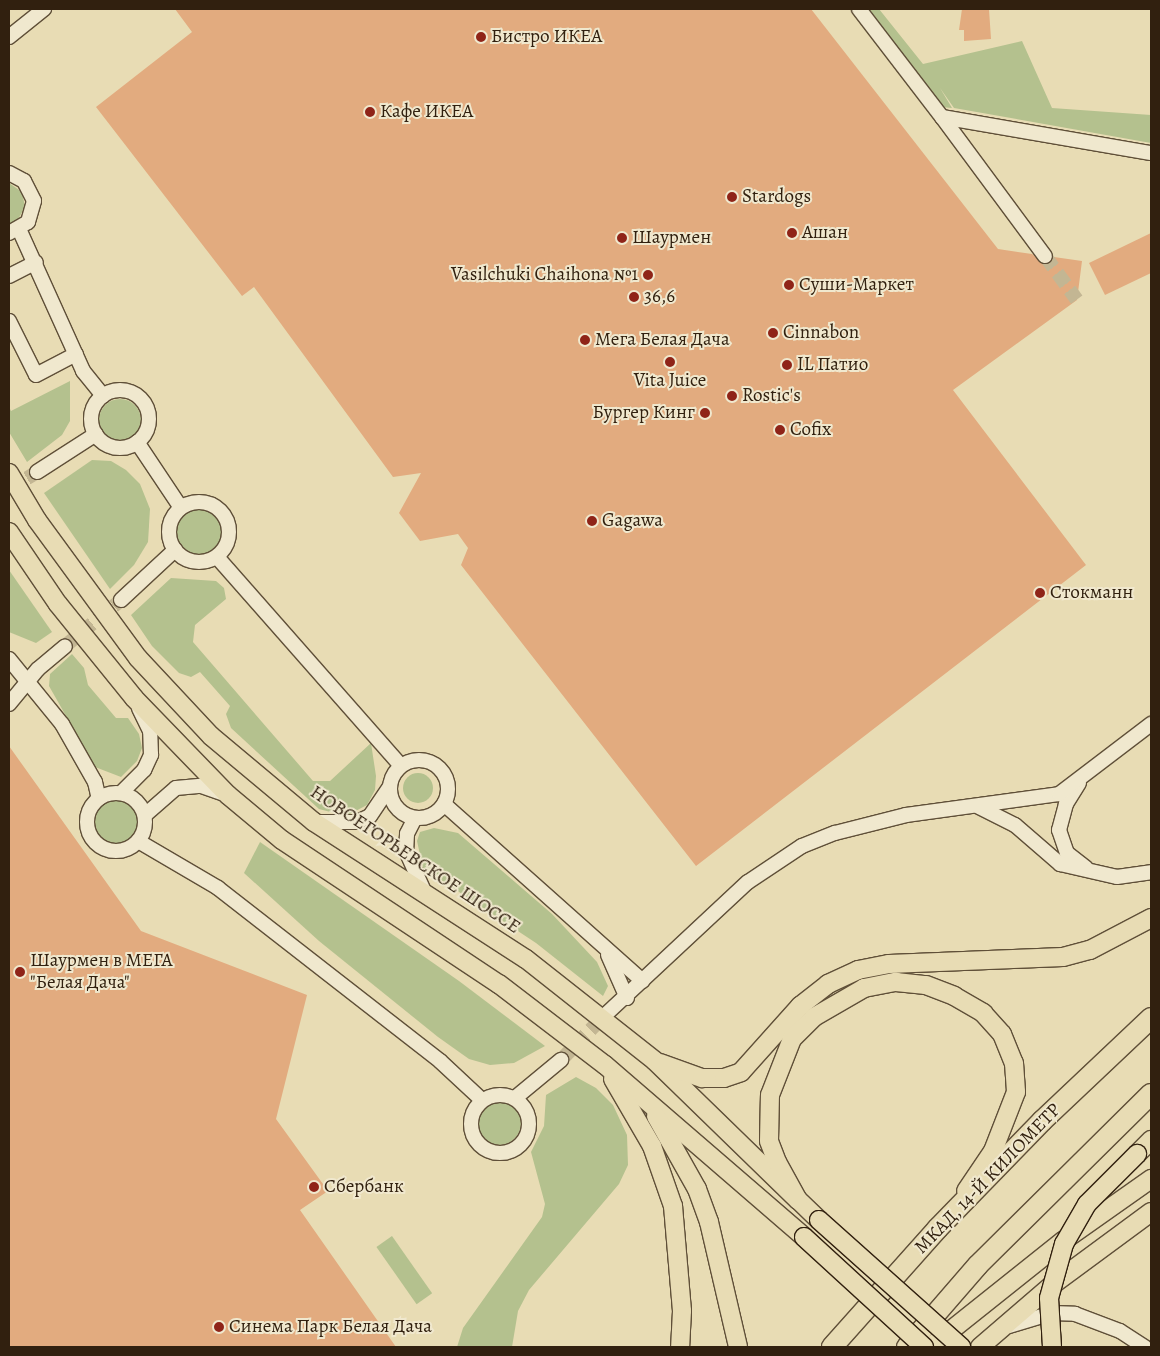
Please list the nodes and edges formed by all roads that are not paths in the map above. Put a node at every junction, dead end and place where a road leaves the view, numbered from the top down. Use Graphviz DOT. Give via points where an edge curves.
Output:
graph roads {
  1 [pos="44,9"];
  2 [pos="859,9"];
  3 [pos="9,37"];
  4 [pos="942,116"];
  5 [pos="1151,153"];
  6 [pos="9,173"];
  7 [pos="14,231"];
  8 [pos="1045,256"];
  9 [pos="36,262"];
  10 [pos="9,276"];
  11 [pos="9,321"];
  12 [pos="76,354"];
  13 [pos="103,396"];
  14 [pos="96,434"];
  15 [pos="137,442"];
  16 [pos="37,472"];
  17 [pos="9,473"];
  18 [pos="181,508"];
  19 [pos="9,532"];
  20 [pos="175,550"];
  21 [pos="217,557"];
  22 [pos="121,600"];
  23 [pos="65,646"];
  24 [pos="9,659"];
  25 [pos="28,682"];
  26 [pos="134,698"];
  27 [pos="9,704"];
  28 [pos="1151,724"];
  29 [pos="401,766"];
  30 [pos="1083,776"];
  31 [pos="390,786"];
  32 [pos="121,794"];
  33 [pos="228,795"];
  34 [pos="99,799"];
  35 [pos="444,804"];
  36 [pos="978,807"];
  37 [pos="144,815"];
  38 [pos="416,818"];
  39 [pos="314,822"];
  40 [pos="138,841"];
  41 [pos="1151,872"];
  42 [pos="1096,873"];
  43 [pos="424,891"];
  44 [pos="1151,918"];
  45 [pos="604,948"];
  46 [pos="643,981"];
  47 [pos="626,998"];
  48 [pos="1151,1014"];
  49 [pos="603,1017"];
  50 [pos="1151,1018"];
  51 [pos="1120,1048"];
  52 [pos="561,1060"];
  53 [pos="654,1061"];
  54 [pos="605,1065"];
  55 [pos="1151,1094"];
  56 [pos="515,1098"];
  57 [pos="482,1100"];
  58 [pos="650,1104"];
  59 [pos="1151,1140"];
  60 [pos="1151,1179"];
  61 [pos="798,1200"];
  62 [pos="1151,1212"];
  63 [pos="938,1228"];
  64 [pos="999,1330"];
  65 [pos="680,1347"];
  66 [pos="738,1347"];
  67 [pos="832,1347"];
  68 [pos="907,1347"];
  69 [pos="924,1347"];
  70 [pos="930,1347"];
  71 [pos="961,1347"];
  72 [pos="980,1347"];
  73 [pos="1052,1347"];
  74 [pos="1145,1347"];
  1 -- 3 [label="street"];
  2 -- 4 [label="street"];
  4 -- 5 [label="street"];
  4 -- 8 [label="street"];
  6 -- 7 [label="street" via="24,181 34,201 33,212"];
  7 -- 9 [label="street"];
  9 -- 10 [label="street"];
  9 -- 12 [label="street"];
  11 -- 12 [label="street" via="36,375"];
  12 -- 13 [label="street"];
  13 -- 14 [label="street" via="92,414"];
  13 -- 15 [label="street" via="122,390 141,399 147,407 148,426"];
  14 -- 15 [label="street" via="115,447"];
  14 -- 16 [label="street"];
  15 -- 18 [label="street"];
  17 -- 39 [label="main road, НОВОЕГОРЬЕВСКОЕ ШОССЕ" via="37,520 138,658 211,736"];
  18 -- 20 [label="street" via="169,528"];
  18 -- 21 [label="street" via="204,502 225,515 230,538"];
  19 -- 26 [label="main road" via="58,604"];
  20 -- 21 [label="street" via="195,562"];
  20 -- 22 [label="street"];
  21 -- 29 [label="street"];
  23 -- 25 [label="street"];
  24 -- 25 [label="street"];
  25 -- 27 [label="street"];
  25 -- 34 [label="street" via="72,740 95,782"];
  26 -- 32 [label="street" via="150,731 151,755 144,770"];
  26 -- 33 [label="main road"];
  28 -- 30 [label="street"];
  29 -- 31 [label="street"];
  29 -- 35 [label="street" via="421,760 440,770 446,780"];
  30 -- 36 [label="street" via="1059,794"];
  30 -- 42 [label="street" via="1066,804 1060,830 1067,853"];
  31 -- 38 [label="street" via="396,807"];
  31 -- 39 [label="street" via="370,816 357,822"];
  32 -- 34 [label="street"];
  32 -- 37 [label="street" via="131,797"];
  33 -- 37 [label="street" via="201,786 176,788"];
  33 -- 54 [label="main road" via="282,840 499,984"];
  34 -- 40 [label="street" via="88,819 93,839 113,851 123,850"];
  35 -- 38 [label="street" via="427,818"];
  35 -- 45 [label="street"];
  36 -- 42 [label="street" via="1015,825 1060,864"];
  36 -- 46 [label="street" via="906,815 835,833 802,846 748,882"];
  37 -- 40 [label="street" via="145,826"];
  38 -- 43 [label="street" via="407,834 406,851"];
  39 -- 43 [label="main road, НОВОЕГОРЬЕВСКОЕ ШОССЕ"];
  40 -- 57 [label="street" via="218,888 440,1061"];
  41 -- 42 [label="street" via="1117,877"];
  43 -- 53 [label="main road, НОВОЕГОРЬЕВСКОЕ ШОССЕ" via="526,959"];
  44 -- 53 [label="main road" via="1098,946 1063,957 889,964 858,970 828,984 800,1006 741,1072 724,1078 702,1078"];
  45 -- 46 [label="street"];
  45 -- 47 [label="street"];
  46 -- 47 [label="street"];
  47 -- 49 [label="street"];
  48 -- 51 [label="main road"];
  50 -- 51 [label="highway, МКАД, 14-Й КИЛОМЕТР"];
  51 -- 63 [label="highway, МКАД, 14-Й КИЛОМЕТР"];
  52 -- 56 [label="street"];
  53 -- 61 [label="main road, НОВОЕГОРЬЕВСКОЕ ШОССЕ"];
  54 -- 58 [label="main road"];
  54 -- 65 [label="main road" via="665,1175 678,1242"];
  55 -- 68 [label="highway" via="978,1265"];
  56 -- 57 [label="street" via="504,1095"];
  56 -- 57 [label="street" via="524,1106 528,1129 524,1140 504,1152 493,1152 475,1139 471,1118"];
  58 -- 66 [label="main road" via="693,1182 709,1222"];
  58 -- 69 [label="main road, bridge" via="804,1237"];
  59 -- 73 [label="main road, bridge" via="1087,1204 1064,1244 1049,1298"];
  60 -- 70 [label="main road" via="1063,1241"];
  61 -- 63 [label="main road" via="777,1162 768,1121 770,1095 792,1039 814,1017 864,988 896,982 926,985 976,1009 1002,1034 1014,1063 1016,1092 993,1151"];
  61 -- 71 [label="main road, НОВОЕГОРЬЕВСКОЕ ШОССЕ, bridge"];
  62 -- 64 [label="main road"];
  63 -- 67 [label="highway, МКАД, 14-Й КИЛОМЕТР"];
  64 -- 72 [label="main road"];
  64 -- 74 [label="street" via="1052,1313 1075,1314 1105,1324"];
}
